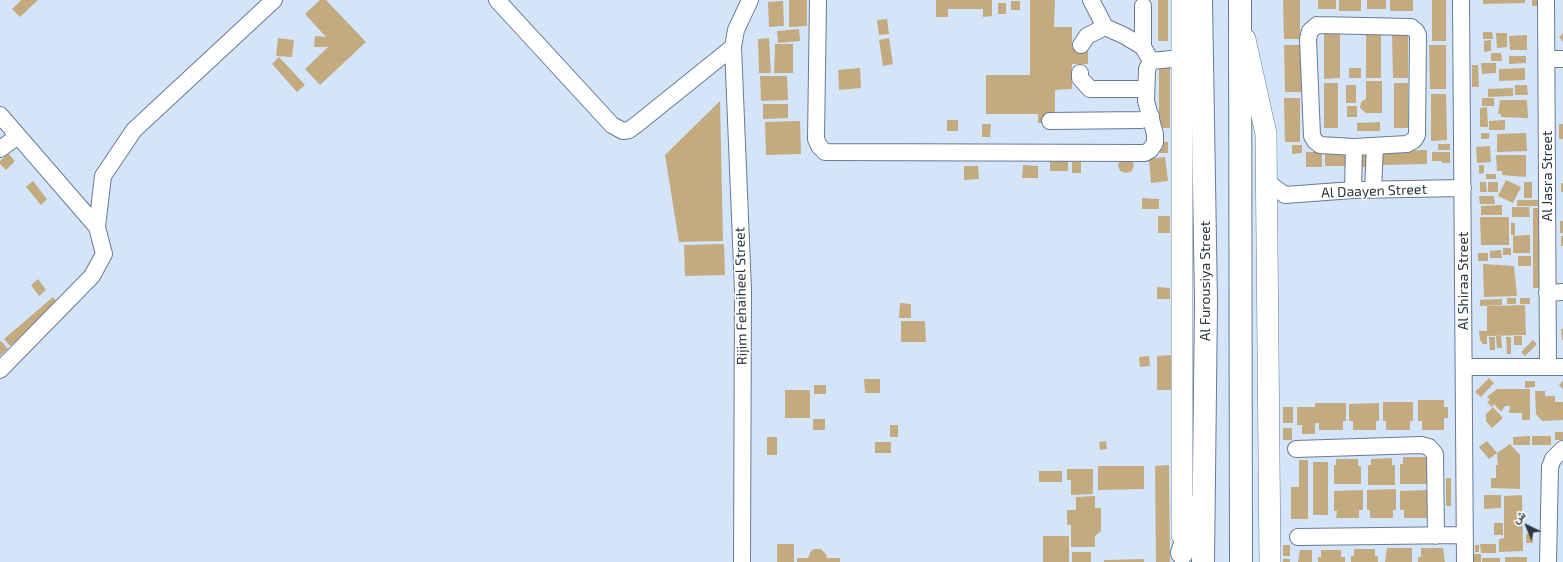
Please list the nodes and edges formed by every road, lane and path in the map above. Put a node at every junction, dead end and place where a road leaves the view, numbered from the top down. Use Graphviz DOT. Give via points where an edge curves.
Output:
graph roads {
  1 [pos="274,0"];
  2 [pos="497,0"];
  3 [pos="750,0"];
  4 [pos="818,0"];
  5 [pos="1091,0"];
  6 [pos="1182,0"];
  7 [pos="1201,0"];
  8 [pos="1461,0"];
  9 [pos="1546,0"];
  10 [pos="1143,6"];
  11 [pos="1240,9"];
  12 [pos="1106,27"];
  13 [pos="1081,45"];
  14 [pos="733,47"];
  15 [pos="1147,54"];
  16 [pos="1182,58"];
  17 [pos="1547,59"];
  18 [pos="1563,59"];
  19 [pos="1080,73"];
  20 [pos="1145,89"];
  21 [pos="0,114"];
  22 [pos="1150,116"];
  23 [pos="1050,122"];
  24 [pos="18,136"];
  25 [pos="1375,146"];
  26 [pos="1354,147"];
  27 [pos="0,149"];
  28 [pos="1267,182"];
  29 [pos="1463,188"];
  30 [pos="1353,190"];
  31 [pos="1373,190"];
  32 [pos="1285,195"];
  33 [pos="1267,215"];
  34 [pos="97,227"];
  35 [pos="1563,292"];
  36 [pos="1547,293"];
  37 [pos="1206,302"];
  38 [pos="1464,367"];
  39 [pos="1556,367"];
  40 [pos="0,370"];
  41 [pos="1296,449"];
  42 [pos="1563,449"];
  43 [pos="1465,535"];
  44 [pos="1436,536"];
  45 [pos="1298,537"];
  46 [pos="1182,558"];
  47 [pos="1242,559"];
  48 [pos="742,562"];
  49 [pos="1203,562"];
  50 [pos="1270,562"];
  51 [pos="1466,562"];
  52 [pos="1548,562"];
  1 -- 34 [label="street" via="134,130 103,176"];
  2 -- 14 [label="street" via="612,125 623,131 636,125"];
  3 -- 14 [label="street, Rijim Fehaiheel Street" via="736,30"];
  4 -- 22 [label="street" via="816,139 825,152 1145,153 1155,142"];
  5 -- 12 [label="street"];
  6 -- 16 [label="main road, Al Furousiya Street"];
  7 -- 37 [label="highway, Al Furousiya Street"];
  8 -- 29 [label="street, Al Shiraa Street"];
  9 -- 17 [label="street, Al Jasra Street"];
  10 -- 15 [label="street"];
  11 -- 28 [label="main road" via="1266,134"];
  11 -- 47 [label="highway"];
  12 -- 13 [label="street" via="1087,36"];
  12 -- 15 [label="street" via="1125,36"];
  14 -- 48 [label="street, Rijim Fehaiheel Street" via="743,290"];
  15 -- 16 [label="street"];
  15 -- 20 [label="street"];
  16 -- 46 [label="main road, Al Furousiya Street"];
  17 -- 18 [label="street"];
  17 -- 36 [label="street, Al Jasra Street"];
  19 -- 20 [label="street" via="1080,78 1090,89"];
  20 -- 22 [label="street"];
  21 -- 24 [label="street"];
  22 -- 23 [label="street" via="1141,120"];
  24 -- 27 [label="street"];
  24 -- 34 [label="street"];
  25 -- 26 [label="street"];
  25 -- 26 [label="street" via="1407,144 1417,136 1418,35 1411,27 1317,25 1310,31 1308,39 1312,136 1320,145"];
  25 -- 31 [label="street"];
  26 -- 30 [label="street"];
  28 -- 32 [label="street"];
  28 -- 33 [label="main road"];
  29 -- 31 [label="street, Al Daayen Street"];
  29 -- 38 [label="street, Al Shiraa Street"];
  30 -- 31 [label="street, Al Daayen Street"];
  30 -- 32 [label="street, Al Daayen Street"];
  32 -- 33 [label="street"];
  33 -- 50 [label="main road"];
  34 -- 40 [label="street" via="104,254 92,276"];
  35 -- 36 [label="street"];
  36 -- 39 [label="street, Al Jasra Street"];
  37 -- 46 [label="highway" via="1197,346 1194,504"];
  37 -- 49 [label="highway, Al Furousiya Street"];
  38 -- 39 [label="street"];
  38 -- 43 [label="street, Al Shiraa Street"];
  41 -- 44 [label="street" via="1421,445 1429,447 1435,454"];
  42 -- 52 [label="street" via="1553,459 1550,467"];
  43 -- 44 [label="street"];
  43 -- 51 [label="street, Al Shiraa Street"];
  44 -- 45 [label="street"];
}
